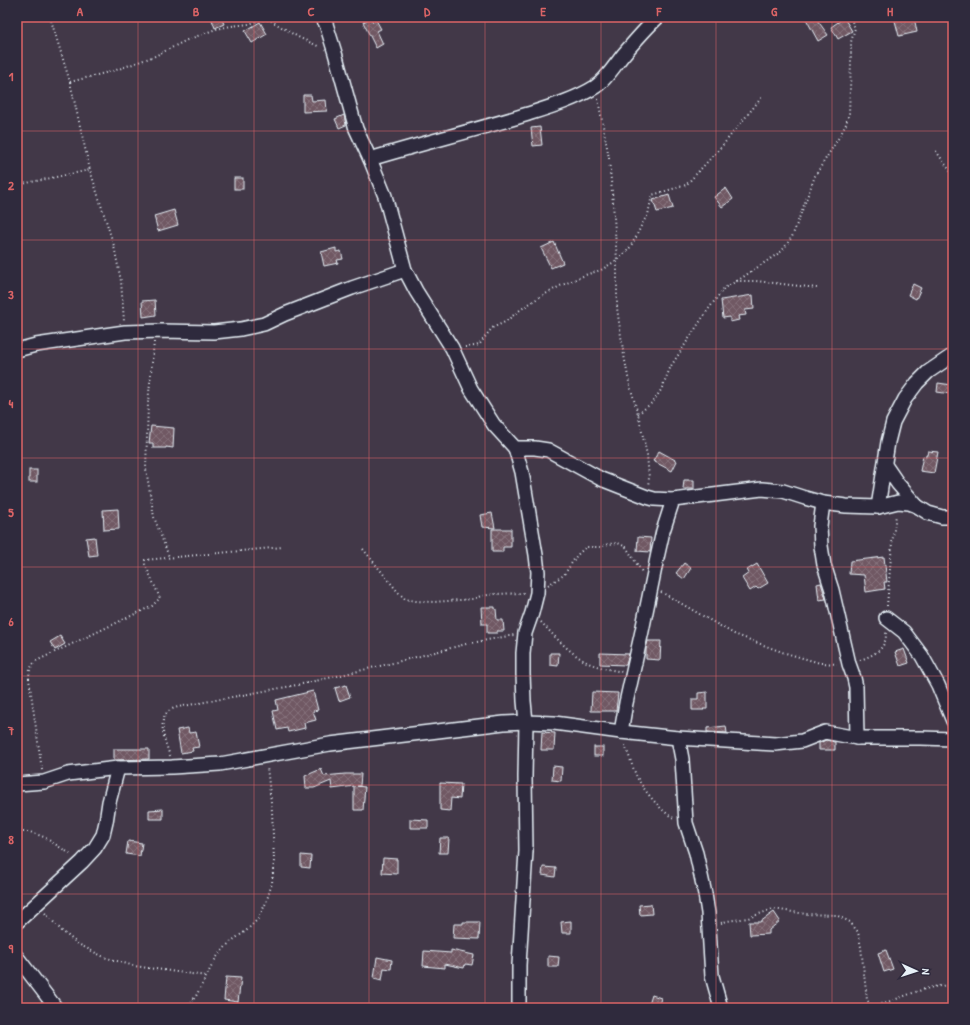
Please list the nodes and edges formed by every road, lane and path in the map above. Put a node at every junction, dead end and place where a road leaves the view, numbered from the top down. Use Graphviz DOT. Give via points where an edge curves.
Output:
graph roads {
  1 [pos="50,17"];
  2 [pos="322,17"];
  3 [pos="658,17"];
  4 [pos="850,17"];
  5 [pos="335,53"];
  6 [pos="70,82"];
  7 [pos="596,86"];
  8 [pos="762,97"];
  9 [pos="936,151"];
  10 [pos="370,159"];
  11 [pos="90,170"];
  12 [pos="953,175"];
  13 [pos="17,185"];
  14 [pos="617,260"];
  15 [pos="405,270"];
  16 [pos="737,281"];
  17 [pos="817,288"];
  18 [pos="155,331"];
  19 [pos="125,332"];
  20 [pos="452,348"];
  21 [pos="17,350"];
  22 [pos="953,354"];
  23 [pos="638,414"];
  24 [pos="515,448"];
  25 [pos="885,465"];
  26 [pos="647,497"];
  27 [pos="673,500"];
  28 [pos="898,502"];
  29 [pos="823,503"];
  30 [pos="917,506"];
  31 [pos="878,507"];
  32 [pos="953,517"];
  33 [pos="283,547"];
  34 [pos="362,549"];
  35 [pos="169,557"];
  36 [pos="651,587"];
  37 [pos="536,593"];
  38 [pos="532,613"];
  39 [pos="886,618"];
  40 [pos="525,633"];
  41 [pos="849,664"];
  42 [pos="632,674"];
  43 [pos="524,701"];
  44 [pos="953,721"];
  45 [pos="526,722"];
  46 [pos="504,723"];
  47 [pos="621,732"];
  48 [pos="678,738"];
  49 [pos="857,738"];
  50 [pos="953,739"];
  51 [pos="266,756"];
  52 [pos="172,767"];
  53 [pos="118,768"];
  54 [pos="44,782"];
  55 [pos="17,784"];
  56 [pos="686,823"];
  57 [pos="17,836"];
  58 [pos="82,862"];
  59 [pos="36,904"];
  60 [pos="17,922"];
  61 [pos="708,927"];
  62 [pos="17,957"];
  63 [pos="206,976"];
  64 [pos="953,986"];
  65 [pos="873,1006"];
  66 [pos="56,1008"];
  67 [pos="186,1008"];
  68 [pos="519,1008"];
  69 [pos="720,1008"];
  70 [pos="870,1008"];
  1 -- 6 [label="path"];
  2 -- 5 [label="street"];
  3 -- 7 [label="street" via="640,34 608,75"];
  4 -- 16 [label="path" via="855,28 850,42 849,113 846,124 815,176 792,237 782,251"];
  5 -- 6 [label="path" via="298,37 270,20 260,20 216,29 155,56"];
  5 -- 10 [label="street" via="356,129"];
  6 -- 11 [label="path"];
  7 -- 10 [label="street" via="576,96 492,125"];
  7 -- 14 [label="path" via="609,158"];
  8 -- 14 [label="path" via="686,185 652,195 648,215 629,249"];
  9 -- 12 [label="path"];
  10 -- 15 [label="street" via="385,196"];
  11 -- 13 [label="path"];
  11 -- 19 [label="path" via="114,246 121,281"];
  14 -- 20 [label="path" via="538,298 505,322 492,328 479,345"];
  14 -- 23 [label="path" via="617,308 629,382"];
  15 -- 18 [label="street" via="352,288 264,324 214,332"];
  15 -- 20 [label="street"];
  16 -- 17 [label="path"];
  16 -- 23 [label="path" via="724,288 671,366 661,390"];
  18 -- 19 [label="street"];
  18 -- 35 [label="path" via="148,403 146,469 154,517"];
  19 -- 21 [label="street"];
  20 -- 24 [label="street" via="471,389 494,425"];
  22 -- 25 [label="street" via="928,372 905,399 893,422"];
  23 -- 26 [label="path" via="648,462"];
  24 -- 26 [label="street" via="548,450 601,479"];
  24 -- 37 [label="street" via="522,472 536,555"];
  25 -- 30 [label="street"];
  25 -- 31 [label="street"];
  26 -- 27 [label="street"];
  27 -- 29 [label="street" via="762,489 783,491"];
  27 -- 36 [label="street" via="663,531"];
  28 -- 30 [label="street"];
  28 -- 31 [label="street"];
  28 -- 39 [label="path"];
  29 -- 31 [label="street"];
  29 -- 41 [label="street" via="820,526 824,565"];
  30 -- 32 [label="street" via="928,513"];
  33 -- 35 [label="path"];
  34 -- 37 [label="path" via="405,599 434,602 467,600 495,594"];
  35 -- 54 [label="path" via="144,561 160,598 152,606 36,661 31,666 28,679"];
  36 -- 37 [label="path" via="626,547 618,543 586,547 564,575"];
  36 -- 41 [label="path" via="734,634 820,663"];
  36 -- 42 [label="street"];
  37 -- 38 [label="street"];
  38 -- 40 [label="street"];
  38 -- 42 [label="path" via="563,645 584,661"];
  39 -- 41 [label="path" via="886,637 881,650"];
  39 -- 44 [label="street" via="904,632 922,656 938,684"];
  40 -- 43 [label="street"];
  40 -- 52 [label="path" via="466,644 302,684 178,707 168,711 162,729"];
  41 -- 49 [label="street" via="856,687"];
  42 -- 47 [label="street"];
  43 -- 45 [label="street"];
  43 -- 46 [label="street"];
  45 -- 46 [label="street"];
  45 -- 47 [label="street"];
  45 -- 68 [label="street" via="526,851"];
  46 -- 51 [label="street" via="330,744"];
  47 -- 48 [label="street"];
  47 -- 56 [label="path" via="636,776 669,816"];
  48 -- 49 [label="street" via="775,744 802,741 825,732"];
  48 -- 56 [label="street" via="682,759"];
  49 -- 50 [label="street"];
  51 -- 52 [label="street" via="220,764"];
  51 -- 63 [label="path" via="272,811 272,883 258,919 230,942 216,958"];
  52 -- 53 [label="street"];
  53 -- 54 [label="street" via="68,774"];
  53 -- 58 [label="street" via="103,835 96,848"];
  54 -- 55 [label="street"];
  56 -- 61 [label="street" via="705,894"];
  57 -- 58 [label="path" via="20,832 30,832 44,837"];
  58 -- 59 [label="street"];
  59 -- 60 [label="street"];
  59 -- 63 [label="path" via="78,944 104,957 134,966"];
  61 -- 65 [label="path" via="748,918 772,909 836,915 850,922 858,932 867,1000"];
  61 -- 69 [label="street" via="712,976"];
  62 -- 66 [label="street"];
  63 -- 67 [label="path" via="196,996"];
  64 -- 65 [label="path" via="926,989"];
  65 -- 70 [label="path"];
}
